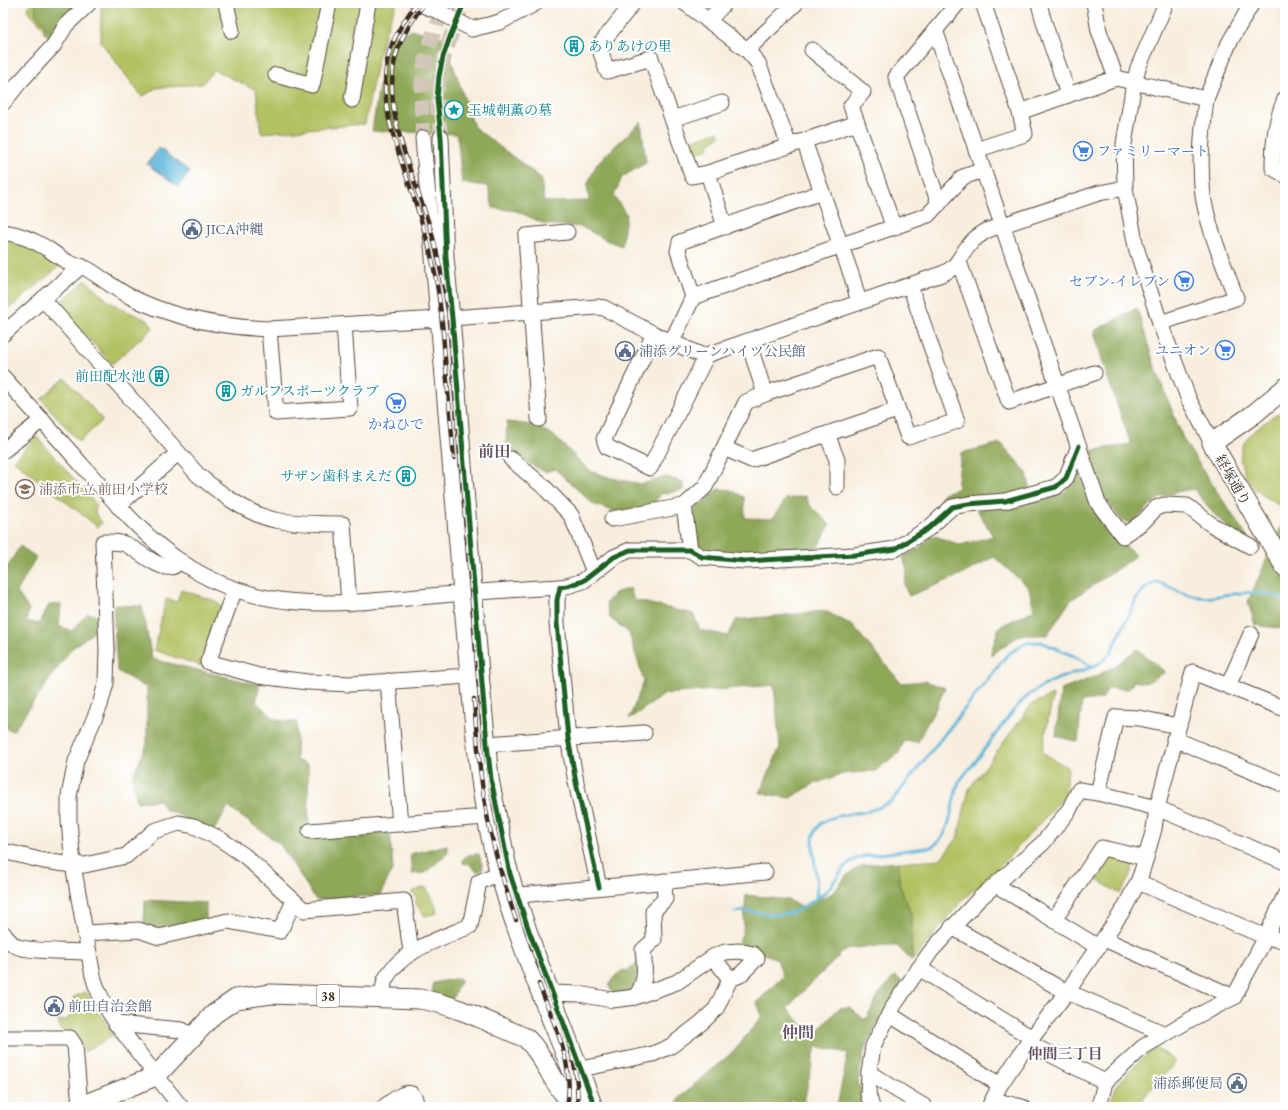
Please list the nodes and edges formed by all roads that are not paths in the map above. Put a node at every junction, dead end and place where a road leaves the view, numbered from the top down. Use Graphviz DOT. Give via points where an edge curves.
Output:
graph roads {
  1 [pos="89,3"];
  2 [pos="226,3"];
  3 [pos="329,3"];
  4 [pos="368,3"];
  5 [pos="417,3"];
  6 [pos="536,3"];
  7 [pos="633,3"];
  8 [pos="685,3"];
  9 [pos="725,3"];
  10 [pos="796,3"];
  11 [pos="958,3"];
  12 [pos="983,3"];
  13 [pos="1038,3"];
  14 [pos="1094,3"];
  15 [pos="1166,3"];
  16 [pos="1252,3"];
  17 [pos="708,20"];
  18 [pos="935,30"];
  19 [pos="232,31"];
  20 [pos="747,50"];
  21 [pos="812,50"];
  22 [pos="276,75"];
  23 [pos="1116,78"];
  24 [pos="1134,83"];
  25 [pos="1068,95"];
  26 [pos="1206,99"];
  27 [pos="1285,99"];
  28 [pos="352,100"];
  29 [pos="722,102"];
  30 [pos="3,103"];
  31 [pos="1020,112"];
  32 [pos="672,119"];
  33 [pos="856,123"];
  34 [pos="441,137"];
  35 [pos="423,138"];
  36 [pos="804,141"];
  37 [pos="789,145"];
  38 [pos="976,150"];
  39 [pos="983,170"];
  40 [pos="708,173"];
  41 [pos="1285,175"];
  42 [pos="1125,188"];
  43 [pos="822,192"];
  44 [pos="939,204"];
  45 [pos="1002,226"];
  46 [pos="725,227"];
  47 [pos="894,228"];
  48 [pos="3,232"];
  49 [pos="567,232"];
  50 [pos="841,247"];
  51 [pos="959,262"];
  52 [pos="81,266"];
  53 [pos="910,286"];
  54 [pos="693,297"];
  55 [pos="43,299"];
  56 [pos="859,302"];
  57 [pos="531,311"];
  58 [pos="446,319"];
  59 [pos="1160,323"];
  60 [pos="344,325"];
  61 [pos="269,329"];
  62 [pos="3,334"];
  63 [pos="654,334"];
  64 [pos="672,341"];
  65 [pos="748,341"];
  66 [pos="707,355"];
  67 [pos="1094,373"];
  68 [pos="3,377"];
  69 [pos="1057,386"];
  70 [pos="1285,388"];
  71 [pos="765,394"];
  72 [pos="897,410"];
  73 [pos="540,419"];
  74 [pos="42,420"];
  75 [pos="827,434"];
  76 [pos="1212,444"];
  77 [pos="1079,446"];
  78 [pos="724,448"];
  79 [pos="3,452"];
  80 [pos="178,453"];
  81 [pos="511,459"];
  82 [pos="837,487"];
  83 [pos="118,506"];
  84 [pos="684,506"];
  85 [pos="612,519"];
  86 [pos="1250,546"];
  87 [pos="690,550"];
  88 [pos="180,562"];
  89 [pos="1285,567"];
  90 [pos="594,572"];
  91 [pos="560,587"];
  92 [pos="235,589"];
  93 [pos="468,593"];
  94 [pos="349,603"];
  95 [pos="1251,634"];
  96 [pos="468,676"];
  97 [pos="388,681"];
  98 [pos="1228,686"];
  99 [pos="1285,709"];
  100 [pos="1176,732"];
  101 [pos="644,733"];
  102 [pos="568,738"];
  103 [pos="487,744"];
  104 [pos="1285,785"];
  105 [pos="1098,793"];
  106 [pos="1157,808"];
  107 [pos="485,818"];
  108 [pos="400,824"];
  109 [pos="310,831"];
  110 [pos="3,852"];
  111 [pos="1146,858"];
  112 [pos="1285,862"];
  113 [pos="73,865"];
  114 [pos="765,872"];
  115 [pos="498,873"];
  116 [pos="664,882"];
  117 [pos="1138,882"];
  118 [pos="996,885"];
  119 [pos="599,887"];
  120 [pos="1285,895"];
  121 [pos="511,896"];
  122 [pos="294,901"];
  123 [pos="1054,920"];
  124 [pos="952,927"];
  125 [pos="3,933"];
  126 [pos="86,933"];
  127 [pos="1266,937"];
  128 [pos="1285,941"];
  129 [pos="1101,943"];
  130 [pos="89,952"];
  131 [pos="411,952"];
  132 [pos="713,957"];
  133 [pos="919,968"];
  134 [pos="730,979"];
  135 [pos="1067,992"];
  136 [pos="552,993"];
  137 [pos="1234,997"];
  138 [pos="382,998"];
  139 [pos="635,998"];
  140 [pos="889,1014"];
  141 [pos="116,1024"];
  142 [pos="1165,1034"];
  143 [pos="193,1036"];
  144 [pos="3,1038"];
  145 [pos="1030,1040"];
  146 [pos="581,1070"];
  147 [pos="869,1073"];
  148 [pos="156,1076"];
  149 [pos="1105,1082"];
  150 [pos="1000,1085"];
  151 [pos="581,1099"];
  152 [pos="991,1104"];
  153 [pos="79,1106"];
  154 [pos="181,1107"];
  155 [pos="384,1107"];
  156 [pos="416,1107"];
  157 [pos="595,1107"];
  158 [pos="872,1107"];
  159 [pos="925,1107"];
  160 [pos="1022,1107"];
  161 [pos="1099,1107"];
  1 -- 30 [label="street" via="66,25 54,45"];
  2 -- 19 [label="street"];
  3 -- 22 [label="street" via="312,85"];
  4 -- 28 [label="street"];
  5 -- 6 [label="street" via="472,29 500,22"];
  7 -- 32 [label="street" via="599,46 607,71 651,58"];
  8 -- 17 [label="street"];
  9 -- 17 [label="street"];
  10 -- 20 [label="street"];
  11 -- 18 [label="street"];
  12 -- 31 [label="street"];
  13 -- 25 [label="street"];
  14 -- 23 [label="street" via="1099,31"];
  15 -- 24 [label="street"];
  16 -- 26 [label="street" via="1229,43"];
  17 -- 20 [label="street"];
  18 -- 38 [label="street"];
  18 -- 44 [label="street" via="896,77"];
  20 -- 37 [label="street" via="758,63"];
  21 -- 33 [label="street" via="863,92 851,106"];
  23 -- 24 [label="street"];
  23 -- 25 [label="street"];
  24 -- 26 [label="street"];
  24 -- 42 [label="street" via="1124,144"];
  25 -- 31 [label="street"];
  26 -- 59 [label="street" via="1201,146 1203,196 1212,234 1236,298"];
  27 -- 41 [label="street" via="1277,121 1273,153 1274,168"];
  29 -- 32 [label="street"];
  31 -- 38 [label="street" via="1025,134"];
  32 -- 40 [label="street" via="692,176"];
  33 -- 36 [label="street"];
  33 -- 47 [label="street"];
  34 -- 58 [label="street"];
  35 -- 58 [label="street"];
  36 -- 37 [label="street"];
  36 -- 43 [label="street"];
  37 -- 40 [label="street"];
  38 -- 39 [label="street"];
  39 -- 44 [label="street" via="963,177"];
  39 -- 45 [label="street"];
  40 -- 46 [label="street"];
  42 -- 45 [label="street" via="1099,193"];
  42 -- 59 [label="street" via="1136,247"];
  43 -- 46 [label="street"];
  43 -- 50 [label="street"];
  44 -- 47 [label="street" via="928,215"];
  45 -- 51 [label="street" via="974,238"];
  45 -- 69 [label="street"];
  46 -- 54 [label="street" via="680,242 678,251"];
  47 -- 50 [label="street"];
  48 -- 52 [label="street" via="34,241 70,264"];
  49 -- 57 [label="street" via="526,236"];
  50 -- 54 [label="street"];
  50 -- 56 [label="street"];
  51 -- 53 [label="street" via="945,273"];
  51 -- 69 [label="street" via="1009,402"];
  52 -- 55 [label="street"];
  52 -- 61 [label="street" via="127,295 176,315 210,324"];
  53 -- 56 [label="street"];
  53 -- 72 [label="street" via="957,420 908,437"];
  54 -- 64 [label="street"];
  55 -- 62 [label="street"];
  55 -- 80 [label="street"];
  56 -- 65 [label="street"];
  57 -- 58 [label="street"];
  57 -- 63 [label="street" via="604,308"];
  57 -- 73 [label="street"];
  58 -- 60 [label="street"];
  58 -- 93 [label="street"];
  59 -- 76 [label="street" via="1189,400"];
  60 -- 61 [label="street"];
  60 -- 61 [label="street" via="350,408 276,413"];
  63 -- 64 [label="street"];
  63 -- 66 [label="street" via="604,439 607,447 650,468"];
  64 -- 66 [label="street" via="701,355"];
  65 -- 66 [label="street"];
  65 -- 71 [label="street"];
  67 -- 69 [label="street"];
  68 -- 74 [label="street"];
  69 -- 77 [label="street"];
  70 -- 76 [label="main road, 経塚通り"];
  71 -- 72 [label="street" via="878,356"];
  71 -- 78 [label="street" via="746,402"];
  72 -- 75 [label="street"];
  74 -- 79 [label="street"];
  74 -- 83 [label="street"];
  75 -- 78 [label="street" via="751,460"];
  75 -- 82 [label="street" via="837,460"];
  76 -- 89 [label="main road, 経塚通り"];
  77 -- 86 [label="street" via="1098,503 1123,536 1144,521 1156,508 1164,505 1187,506 1212,525"];
  77 -- 87 [label="street" via="1066,478 1056,487 1005,501 952,507 929,528 895,549 855,555 745,561 702,557"];
  78 -- 84 [label="street" via="705,487"];
  80 -- 83 [label="street"];
  80 -- 94 [label="street" via="198,475 220,493 246,508 274,519 301,523 343,524"];
  81 -- 90 [label="street" via="544,487 571,515"];
  83 -- 88 [label="street"];
  84 -- 85 [label="street"];
  84 -- 87 [label="street"];
  87 -- 90 [label="street" via="630,550 614,557"];
  88 -- 92 [label="street"];
  88 -- 113 [label="street" via="172,567 164,566 124,544 114,541 103,542 106,683 100,705 76,761 69,796"];
  90 -- 91 [label="street" via="583,581"];
  91 -- 93 [label="street"];
  91 -- 102 [label="street" via="557,623"];
  92 -- 94 [label="street" via="267,599 288,602"];
  92 -- 97 [label="street" via="208,662 259,676 308,682 350,684"];
  93 -- 94 [label="street"];
  93 -- 96 [label="street"];
  93 -- 103 [label="street"];
  95 -- 98 [label="street"];
  96 -- 97 [label="street"];
  96 -- 107 [label="street"];
  97 -- 108 [label="street"];
  98 -- 99 [label="street"];
  98 -- 100 [label="street" via="1193,672"];
  100 -- 104 [label="street"];
  100 -- 105 [label="street" via="1139,718 1116,717"];
  100 -- 106 [label="street"];
  101 -- 102 [label="street"];
  102 -- 103 [label="street"];
  102 -- 119 [label="street"];
  103 -- 121 [label="street" via="509,868"];
  105 -- 106 [label="street"];
  105 -- 118 [label="street" via="1079,790 1069,810 1043,843"];
  106 -- 111 [label="street"];
  106 -- 112 [label="street"];
  107 -- 108 [label="street"];
  107 -- 115 [label="street"];
  108 -- 109 [label="street"];
  110 -- 113 [label="street"];
  111 -- 117 [label="street"];
  111 -- 123 [label="street" via="1102,848"];
  113 -- 122 [label="street" via="126,856 154,831 179,823 194,826 220,839 245,856"];
  113 -- 126 [label="street"];
  114 -- 116 [label="street"];
  115 -- 121 [label="street"];
  115 -- 131 [label="street" via="479,882 470,926"];
  116 -- 119 [label="street"];
  116 -- 139 [label="street" via="665,899 653,911 654,940 643,950 646,969 641,990"];
  117 -- 127 [label="street"];
  117 -- 129 [label="street" via="1124,909"];
  118 -- 123 [label="street"];
  118 -- 124 [label="street"];
  119 -- 121 [label="street"];
  120 -- 127 [label="street"];
  121 -- 136 [label="street" via="528,928"];
  121 -- 151 [label="street" via="516,929"];
  122 -- 126 [label="street" via="280,931 228,921 159,937 139,930"];
  122 -- 131 [label="street" via="304,910 404,901"];
  123 -- 129 [label="street"];
  124 -- 133 [label="street" via="930,951"];
  124 -- 135 [label="street"];
  125 -- 130 [label="street" via="9,941 27,949"];
  126 -- 130 [label="street"];
  127 -- 128 [label="street"];
  127 -- 137 [label="street"];
  129 -- 135 [label="street"];
  129 -- 137 [label="street"];
  130 -- 141 [label="street" via="98,991"];
  131 -- 138 [label="street" via="396,964 383,987"];
  132 -- 134 [label="street"];
  132 -- 134 [label="street" via="725,952 739,951 753,954 757,958 740,975"];
  132 -- 139 [label="street" via="677,982"];
  133 -- 140 [label="street"];
  133 -- 145 [label="street"];
  134 -- 146 [label="street" via="716,1009 671,1046 653,1054"];
  135 -- 142 [label="street"];
  135 -- 145 [label="street"];
  136 -- 139 [label="street" via="579,994 612,1000"];
  136 -- 146 [label="street"];
  137 -- 142 [label="street"];
  138 -- 143 [label="main road, 38" via="271,994 244,997 228,1003"];
  138 -- 151 [label="main road, 38" via="434,1001 526,1038 538,1051 564,1094"];
  140 -- 147 [label="street" via="873,1046"];
  140 -- 150 [label="street"];
  141 -- 143 [label="street" via="182,1030"];
  141 -- 148 [label="street"];
  142 -- 149 [label="street" via="1142,1047"];
  143 -- 148 [label="main road, 38"];
  144 -- 153 [label="street" via="70,1038 75,1046"];
  145 -- 149 [label="street"];
  145 -- 150 [label="street"];
  146 -- 157 [label="street"];
  147 -- 158 [label="street" via="868,1094"];
  147 -- 159 [label="street"];
  148 -- 153 [label="main road, 38"];
  148 -- 154 [label="street"];
  149 -- 161 [label="street"];
  150 -- 152 [label="street"];
  152 -- 160 [label="street"];
  155 -- 156 [label="street" via="409,1093 412,1094"];
}
